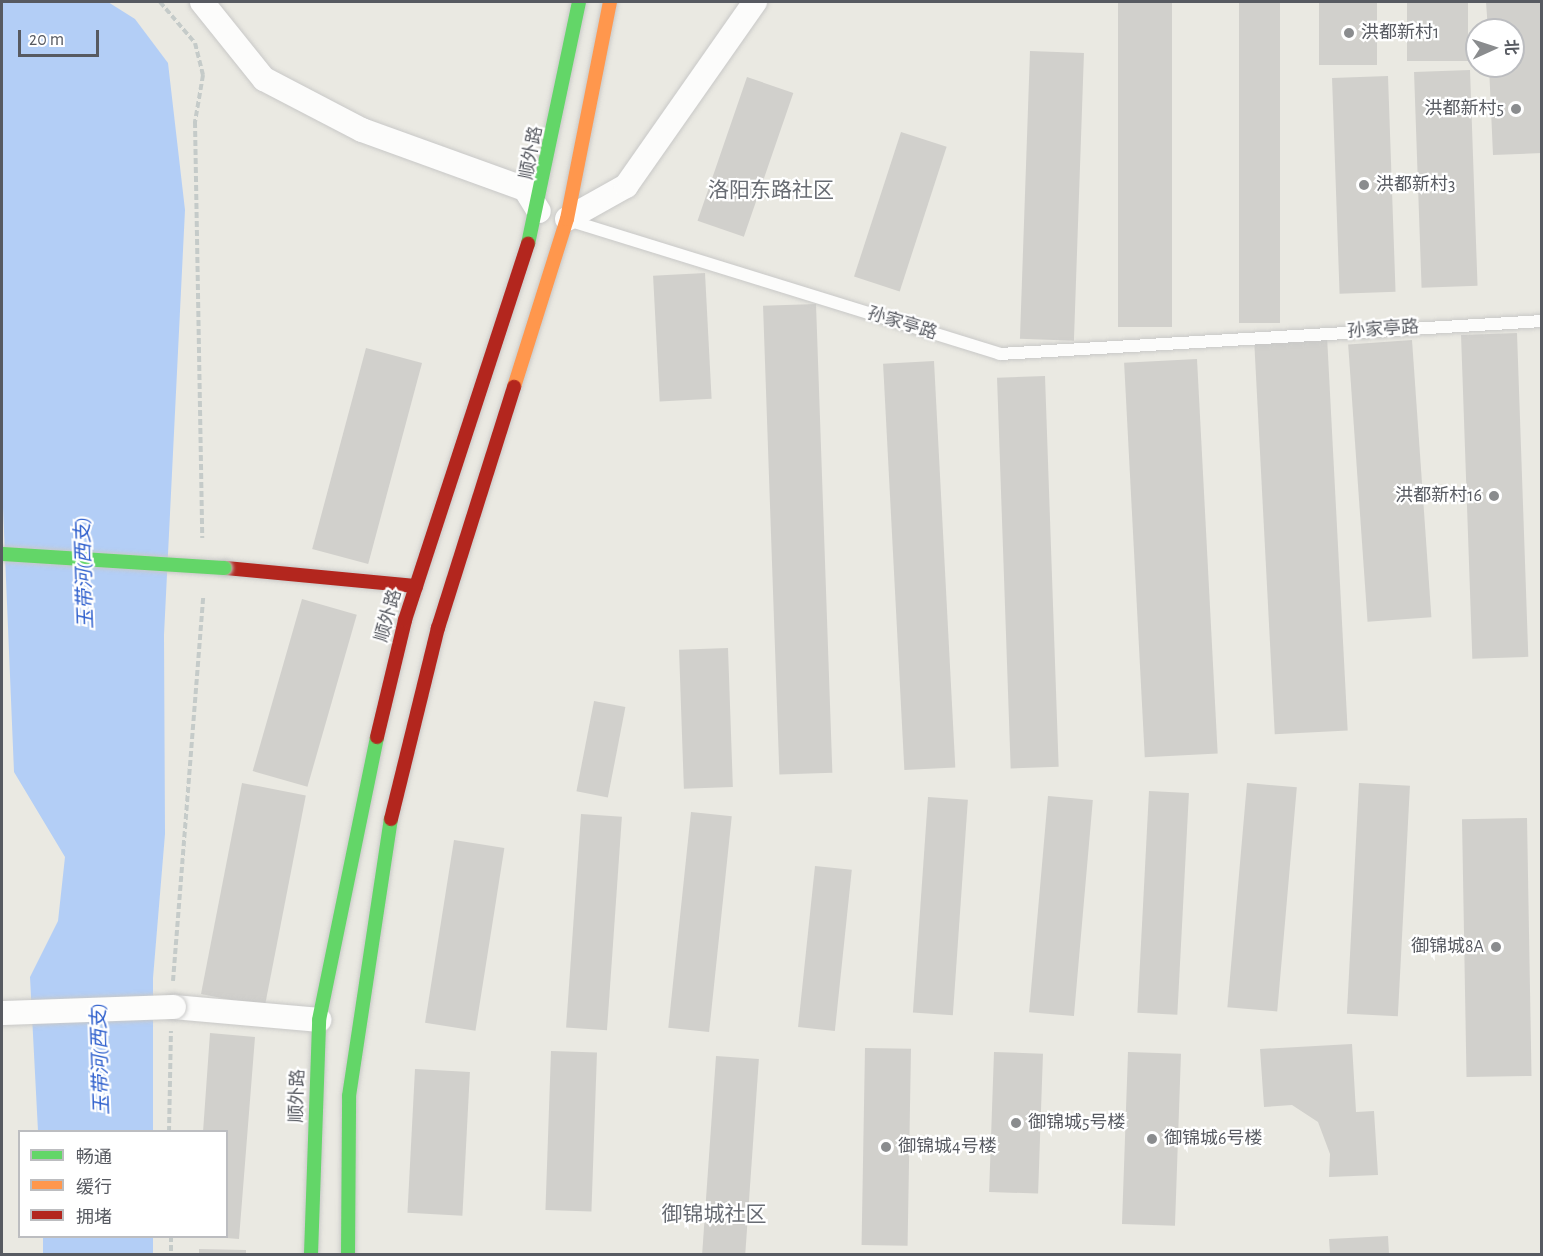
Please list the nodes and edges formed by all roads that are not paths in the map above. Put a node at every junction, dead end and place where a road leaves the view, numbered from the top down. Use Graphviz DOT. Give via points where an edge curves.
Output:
graph roads {
  1 [pos="202,2"];
  2 [pos="579,2"];
  3 [pos="610,2"];
  4 [pos="755,2"];
  5 [pos="539,210"];
  6 [pos="567,219"];
  7 [pos="1542,321"];
  8 [pos="2,554"];
  9 [pos="416,586"];
  10 [pos="2,1013"];
  11 [pos="319,1020"];
  12 [pos="312,1254"];
  13 [pos="348,1254"];
  1 -- 5 [label="street" via="264,79 362,130 525,189"];
  2 -- 5 [label="main road, 顺外路"];
  3 -- 6 [label="main road"];
  4 -- 6 [label="street" via="626,186"];
  5 -- 9 [label="main road, 顺外路"];
  6 -- 7 [label="lane, 孙家亭路" via="1000,354"];
  6 -- 13 [label="main road" via="438,628 386,841 349,1096"];
  8 -- 9 [label="main road, bridge" via="225,568"];
  9 -- 11 [label="main road, 顺外路" via="350,847"];
  10 -- 11 [label="street, bridge" via="174,1007"];
  11 -- 12 [label="main road, 顺外路"];
}
